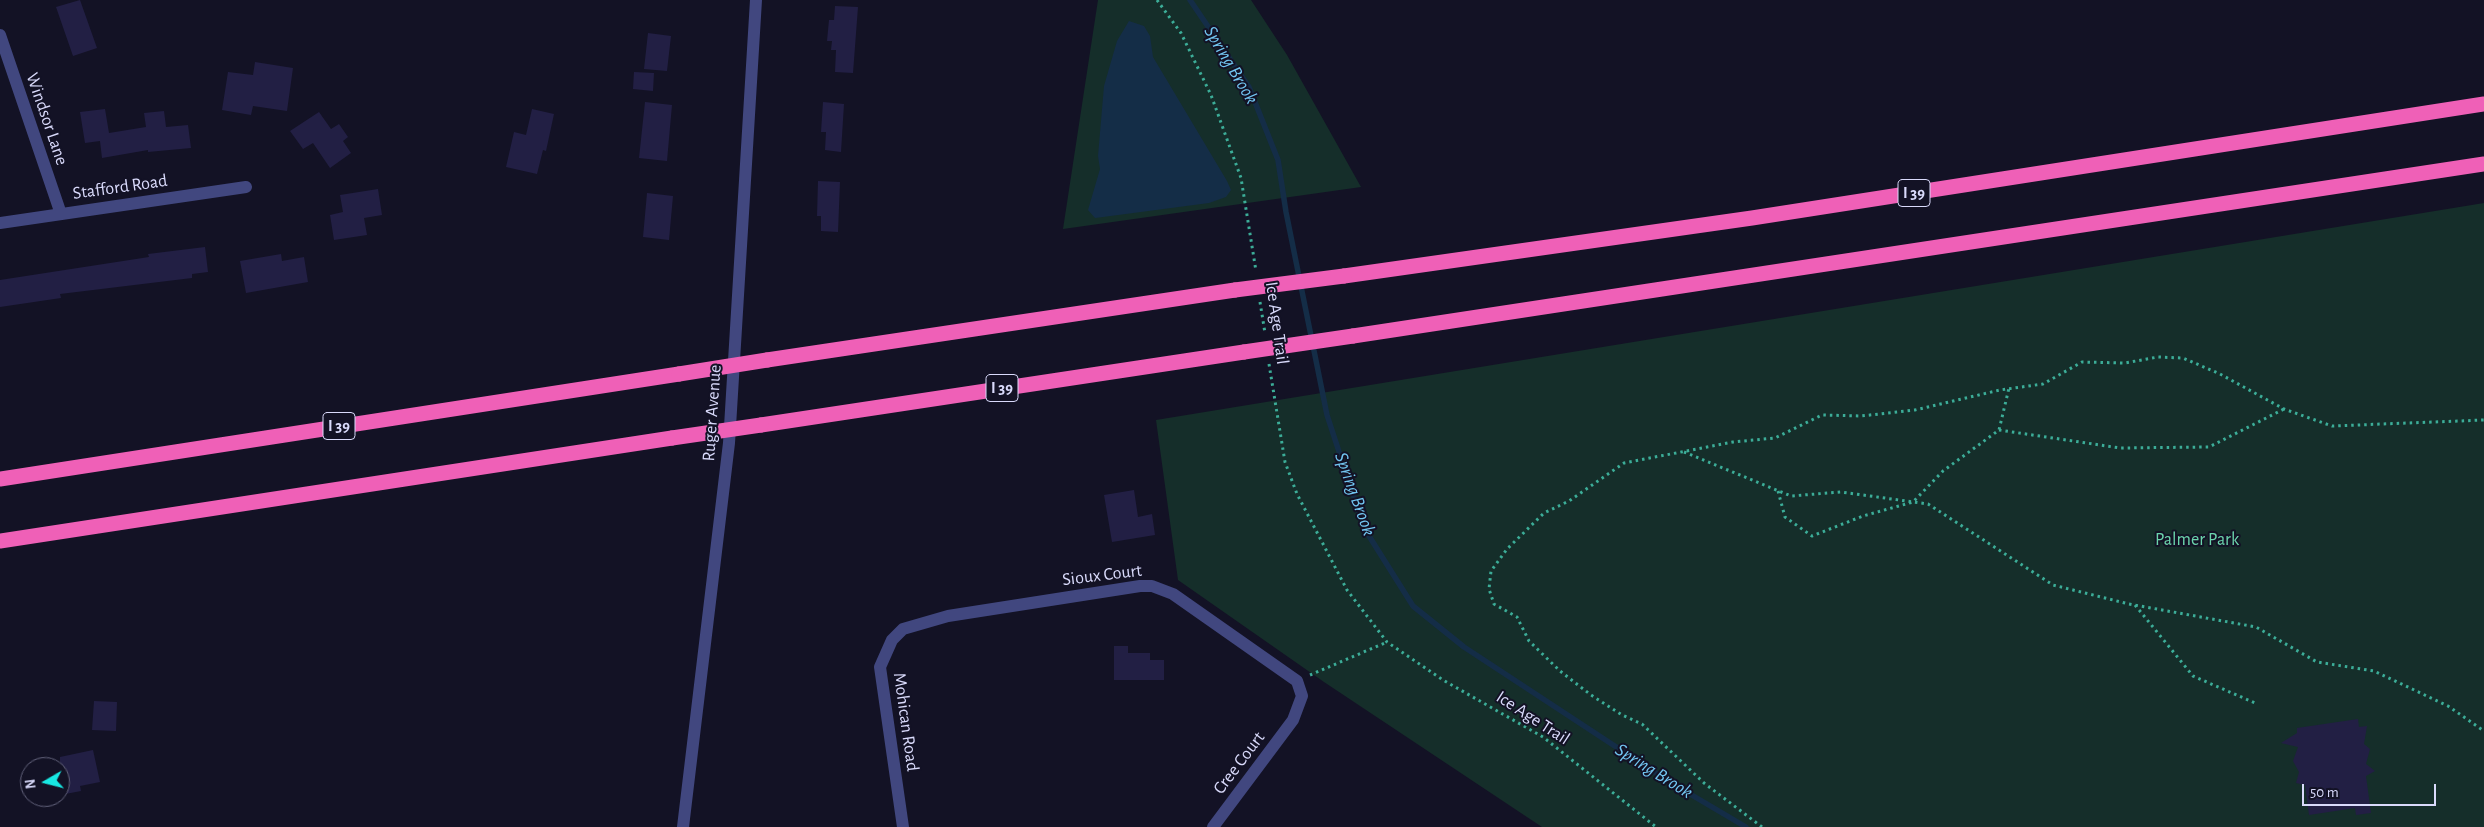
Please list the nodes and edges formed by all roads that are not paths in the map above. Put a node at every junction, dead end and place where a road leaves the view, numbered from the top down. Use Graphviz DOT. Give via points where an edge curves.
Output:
graph roads {
  1 [pos="756,0"];
  2 [pos="0,35"];
  3 [pos="2484,104"];
  4 [pos="2484,164"];
  5 [pos="246,187"];
  6 [pos="61,214"];
  7 [pos="0,223"];
  8 [pos="0,478"];
  9 [pos="0,542"];
  10 [pos="903,629"];
  11 [pos="1293,720"];
  12 [pos="683,827"];
  13 [pos="903,827"];
  14 [pos="1213,827"];
  1 -- 12 [label="street, Ruger Avenue" via="729,443"];
  2 -- 6 [label="street, Windsor Lane"];
  3 -- 8 [label="highway, I 39, bridge" via="1752,218 1235,290"];
  4 -- 9 [label="highway, I 39, bridge"];
  5 -- 6 [label="street, Stafford Road"];
  6 -- 7 [label="street, Stafford Road"];
  10 -- 11 [label="street, Sioux Court" via="948,616 1127,587 1152,586 1173,594 1297,681 1302,696"];
  10 -- 13 [label="street, Mohican Road" via="892,640 880,667"];
  11 -- 14 [label="street, Cree Court"];
}
